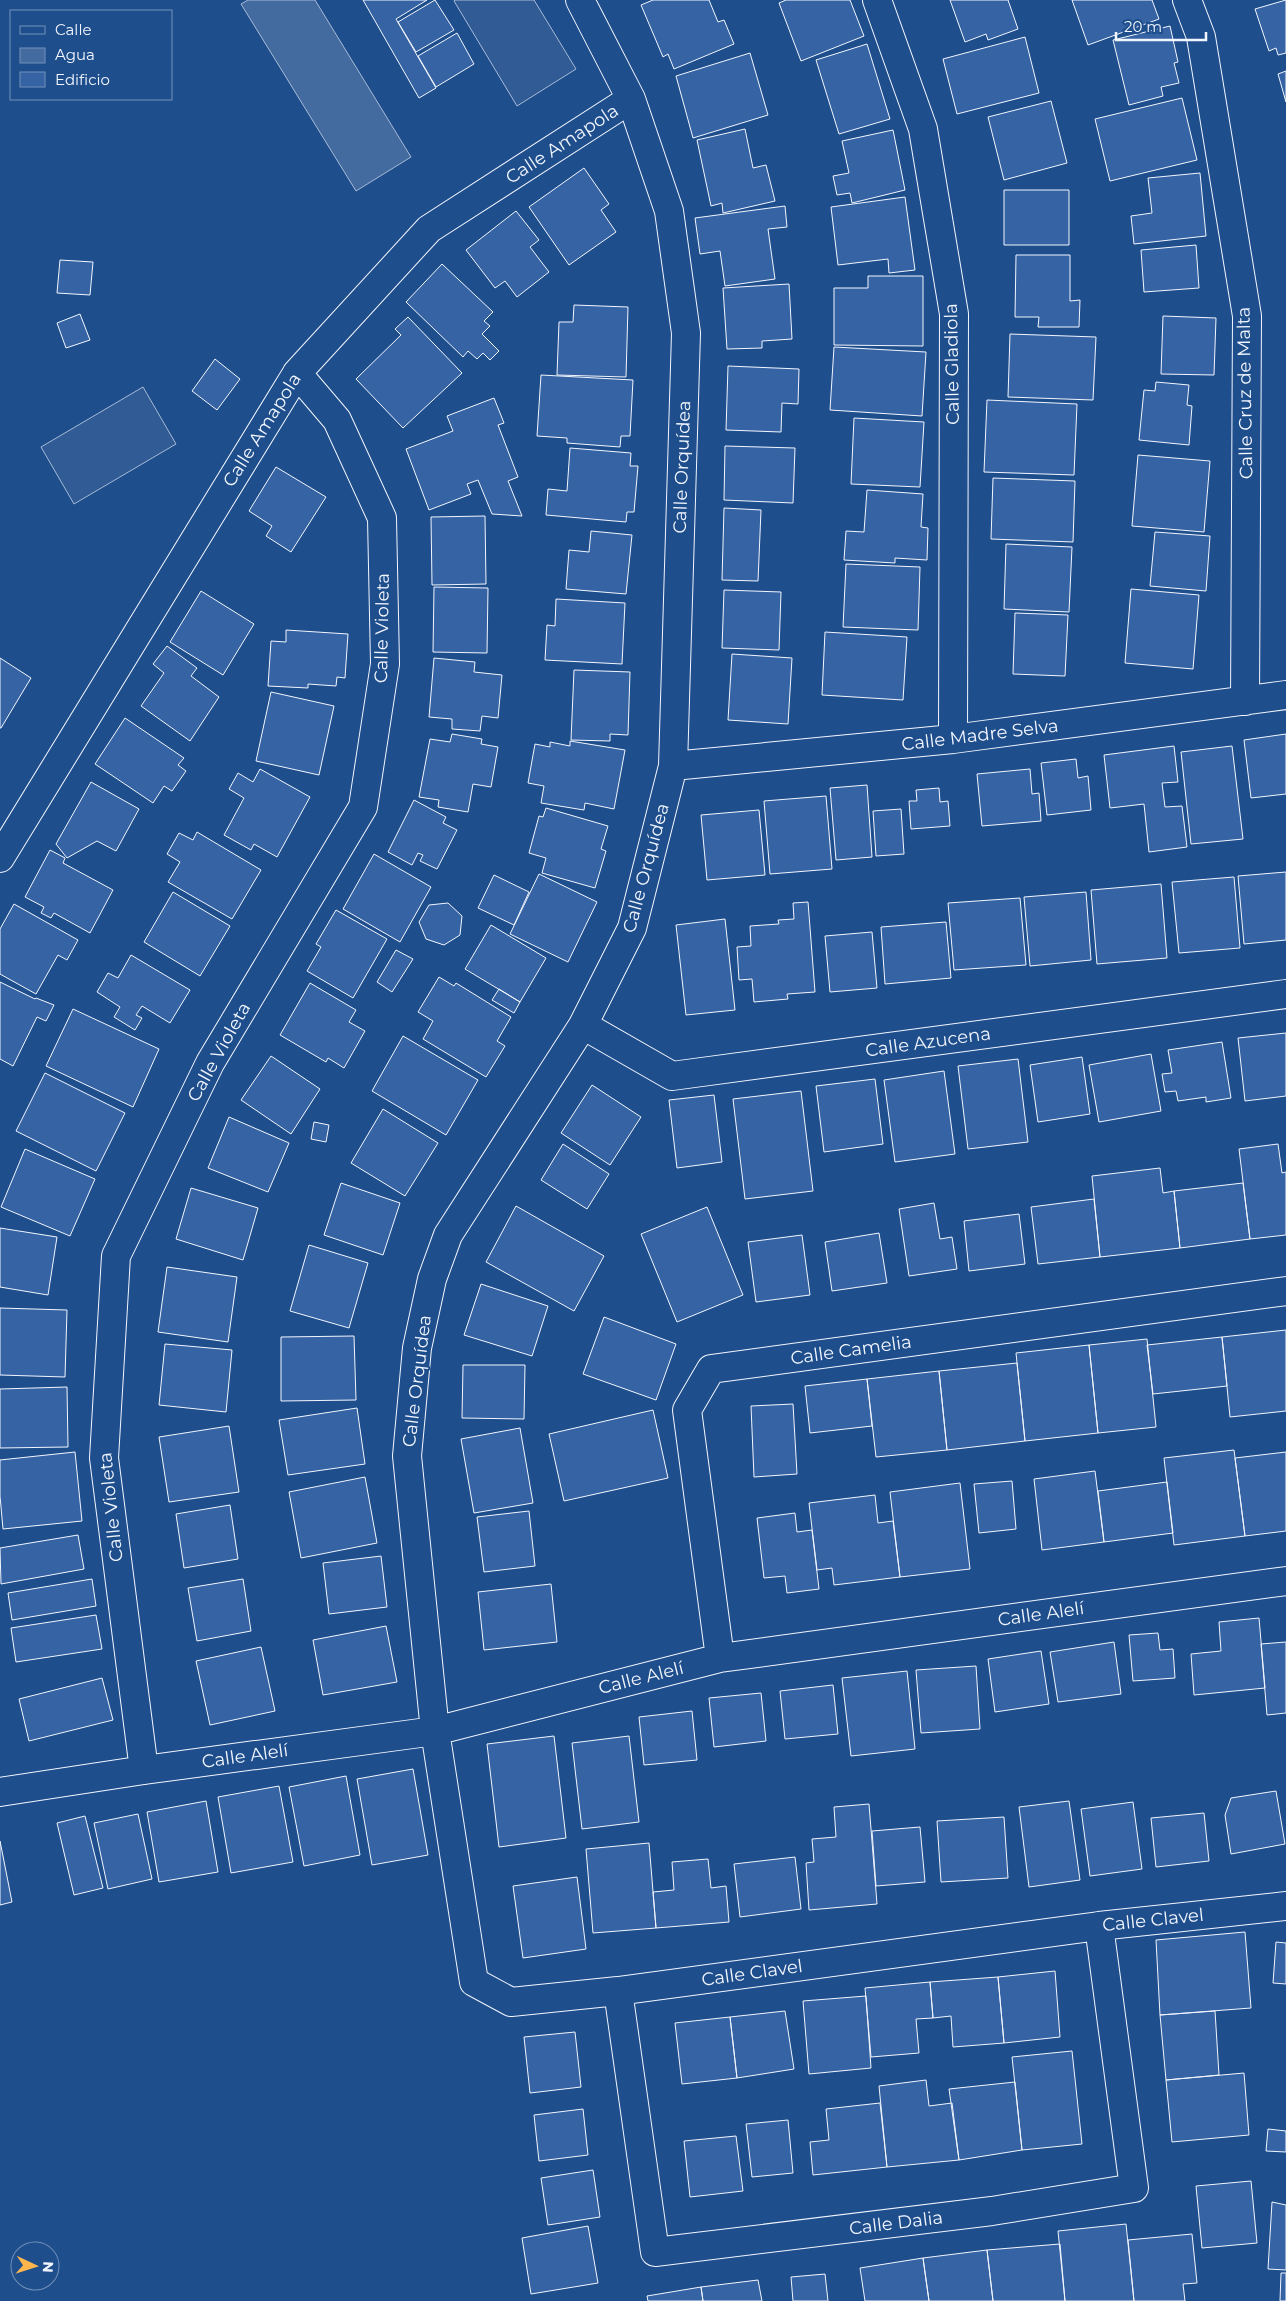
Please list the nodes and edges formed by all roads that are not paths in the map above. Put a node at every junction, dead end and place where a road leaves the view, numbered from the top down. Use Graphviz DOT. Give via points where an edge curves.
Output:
graph roads {
  1 [pos="580,0"];
  2 [pos="877,0"];
  3 [pos="1187,0"];
  4 [pos="631,99"];
  5 [pos="297,373"];
  6 [pos="1286,695"];
  7 [pos="1245,701"];
  8 [pos="953,739"];
  9 [pos="673,766"];
  10 [pos="0,858"];
  11 [pos="1286,994"];
  12 [pos="583,1025"];
  13 [pos="1286,1291"];
  14 [pos="1286,1581"];
  15 [pos="720,1658"];
  16 [pos="435,1731"];
  17 [pos="144,1770"];
  18 [pos="0,1792"];
  19 [pos="1286,1906"];
  20 [pos="1100,1926"];
  21 [pos="618,1991"];
  1 -- 4 [label="street, Calle Orquídea"];
  2 -- 8 [label="street, Calle Gladiola" via="923,129 954,314"];
  3 -- 7 [label="street, Calle Cruz de Malta" via="1201,37 1247,316"];
  4 -- 5 [label="street, Calle Amapola" via="429,229"];
  4 -- 9 [label="street, Calle Orquídea" via="669,211 686,333"];
  5 -- 10 [label="street, Calle Amapola"];
  5 -- 17 [label="street, Calle Violeta" via="337,420 382,518 385,664 363,807 210,1063 116,1256 104,1458"];
  6 -- 7 [label="street, Calle Madre Selva"];
  7 -- 8 [label="street, Calle Madre Selva"];
  8 -- 9 [label="street, Calle Madre Selva"];
  9 -- 12 [label="street, Calle Orquídea" via="632,928"];
  11 -- 12 [label="street, Calle Azucena" via="672,1076"];
  12 -- 16 [label="street, Calle Orquídea" via="448,1236 432,1279 417,1348 407,1456"];
  13 -- 15 [label="street, Calle Camelia" via="711,1369 687,1410"];
  14 -- 15 [label="street, Calle Alelí"];
  15 -- 16 [label="street, Calle Alelí"];
  16 -- 17 [label="street, Calle Alelí"];
  16 -- 21 [label="street, Calle Clavel" via="474,1982 511,2002"];
  17 -- 18 [label="street, Calle Alelí"];
  19 -- 20 [label="street, Calle Clavel"];
  20 -- 21 [label="street, Calle Clavel"];
  20 -- 21 [label="street, Calle Dalia" via="1134,2188 992,2211 655,2252"];
}
